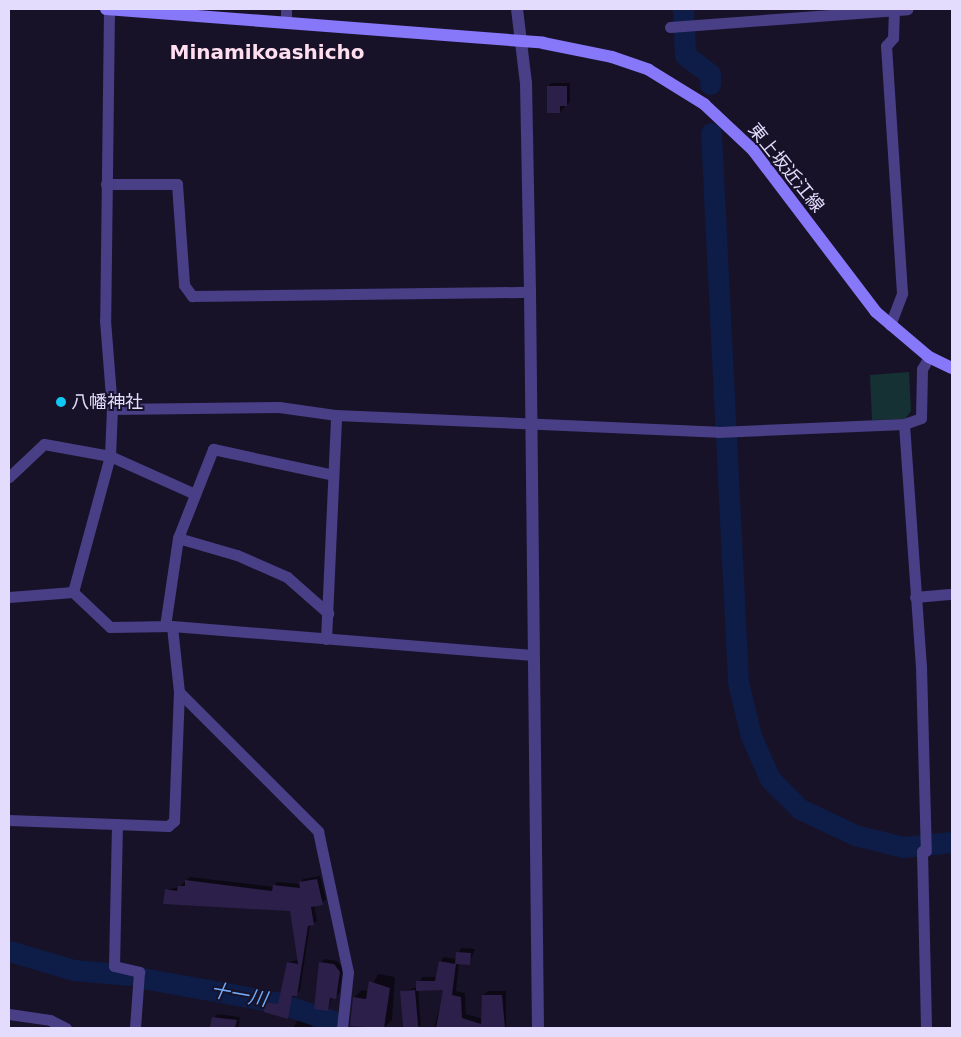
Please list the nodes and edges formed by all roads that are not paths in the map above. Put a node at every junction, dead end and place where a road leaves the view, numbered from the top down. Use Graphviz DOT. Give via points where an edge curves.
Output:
graph roads {
  1 [pos="108,9"];
  2 [pos="286,9"];
  3 [pos="517,9"];
  4 [pos="894,9"];
  5 [pos="907,9"];
  6 [pos="286,23"];
  7 [pos="671,27"];
  8 [pos="521,42"];
  9 [pos="106,184"];
  10 [pos="530,292"];
  11 [pos="890,325"];
  12 [pos="929,357"];
  13 [pos="952,368"];
  14 [pos="112,409"];
  15 [pos="336,415"];
  16 [pos="904,424"];
  17 [pos="531,426"];
  18 [pos="110,456"];
  19 [pos="333,475"];
  20 [pos="9,478"];
  21 [pos="195,494"];
  22 [pos="178,538"];
  23 [pos="73,592"];
  24 [pos="952,594"];
  25 [pos="9,597"];
  26 [pos="915,597"];
  27 [pos="328,613"];
  28 [pos="168,626"];
  29 [pos="326,639"];
  30 [pos="533,655"];
  31 [pos="179,692"];
  32 [pos="9,820"];
  33 [pos="117,824"];
  34 [pos="9,1014"];
  35 [pos="66,1028"];
  36 [pos="135,1028"];
  37 [pos="342,1028"];
  38 [pos="538,1028"];
  39 [pos="926,1028"];
  1 -- 6 [label="main road, 東上坂近江線"];
  1 -- 9 [label="street"];
  2 -- 6 [label="street"];
  3 -- 8 [label="street"];
  4 -- 5 [label="street"];
  4 -- 7 [label="street"];
  4 -- 11 [label="street" via="894,38 886,46 902,293"];
  6 -- 8 [label="main road, 東上坂近江線"];
  8 -- 10 [label="street"];
  8 -- 11 [label="main road, 東上坂近江線" via="612,56 649,70 704,104 753,150"];
  9 -- 10 [label="street" via="177,184 181,189 184,285 192,296"];
  9 -- 14 [label="street" via="105,320"];
  10 -- 17 [label="street"];
  11 -- 12 [label="main road, 東上坂近江線"];
  12 -- 13 [label="main road, 東上坂近江線"];
  12 -- 16 [label="street" via="922,369 921,418"];
  14 -- 15 [label="street" via="279,407"];
  14 -- 18 [label="street"];
  15 -- 17 [label="street"];
  15 -- 19 [label="street"];
  16 -- 17 [label="street" via="718,432"];
  16 -- 26 [label="street"];
  17 -- 30 [label="street"];
  18 -- 20 [label="street" via="44,444"];
  18 -- 21 [label="street"];
  18 -- 23 [label="street"];
  19 -- 21 [label="street" via="213,449"];
  19 -- 27 [label="street"];
  21 -- 22 [label="street"];
  22 -- 27 [label="street" via="237,555 287,577"];
  22 -- 28 [label="street"];
  23 -- 25 [label="street"];
  23 -- 28 [label="street" via="110,627"];
  24 -- 26 [label="street"];
  26 -- 39 [label="street" via="921,666"];
  27 -- 29 [label="street"];
  28 -- 29 [label="street"];
  28 -- 31 [label="street"];
  29 -- 30 [label="street"];
  30 -- 38 [label="street"];
  31 -- 33 [label="street" via="174,821 168,826"];
  31 -- 37 [label="street" via="318,831 348,972"];
  32 -- 33 [label="street"];
  33 -- 36 [label="street" via="114,966 139,972"];
  34 -- 35 [label="street" via="50,1020"];
}
